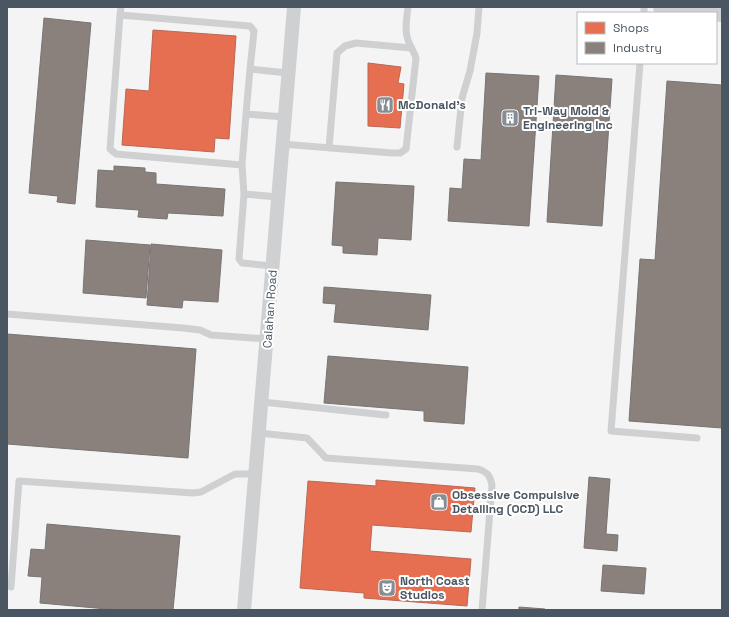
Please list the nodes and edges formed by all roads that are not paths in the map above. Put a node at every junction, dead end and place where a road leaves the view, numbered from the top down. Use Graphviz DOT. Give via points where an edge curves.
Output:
graph roads {
  1 [pos="121,7"];
  2 [pos="294,7"];
  3 [pos="408,7"];
  4 [pos="479,7"];
  5 [pos="667,7"];
  6 [pos="722,12"];
  7 [pos="120,15"];
  8 [pos="411,48"];
  9 [pos="640,64"];
  10 [pos="250,69"];
  11 [pos="288,73"];
  12 [pos="246,114"];
  13 [pos="285,117"];
  14 [pos="282,144"];
  15 [pos="457,147"];
  16 [pos="329,148"];
  17 [pos="242,165"];
  18 [pos="244,194"];
  19 [pos="278,197"];
  20 [pos="273,266"];
  21 [pos="7,314"];
  22 [pos="267,339"];
  23 [pos="262,402"];
  24 [pos="386,415"];
  25 [pos="259,433"];
  26 [pos="697,438"];
  27 [pos="256,474"];
  28 [pos="11,588"];
  29 [pos="244,610"];
  30 [pos="482,610"];
  1 -- 7 [label="lane"];
  2 -- 11 [label="street, Calahan Road"];
  3 -- 8 [label="lane" via="406,36"];
  4 -- 15 [label="lane" via="470,71 462,98"];
  5 -- 6 [label="main road"];
  7 -- 10 [label="lane" via="250,26 254,31"];
  7 -- 17 [label="lane" via="110,149 116,154"];
  8 -- 16 [label="lane" via="356,43 345,46 337,53"];
  8 -- 16 [label="lane" via="416,58 406,149 400,153"];
  9 -- 26 [label="lane" via="611,431"];
  10 -- 11 [label="lane"];
  10 -- 12 [label="lane"];
  11 -- 13 [label="street, Calahan Road"];
  12 -- 13 [label="lane"];
  12 -- 17 [label="lane"];
  13 -- 14 [label="street, Calahan Road"];
  14 -- 16 [label="lane"];
  14 -- 19 [label="street, Calahan Road"];
  17 -- 18 [label="lane"];
  18 -- 19 [label="lane"];
  18 -- 20 [label="lane" via="239,259 242,263"];
  19 -- 20 [label="street, Calahan Road"];
  20 -- 22 [label="street, Calahan Road"];
  21 -- 22 [label="lane" via="183,328 200,330 211,335"];
  22 -- 23 [label="street, Calahan Road"];
  23 -- 24 [label="lane"];
  23 -- 25 [label="street, Calahan Road"];
  25 -- 27 [label="street, Calahan Road"];
  25 -- 30 [label="lane" via="307,438 326,458 478,470 489,474 492,484"];
  27 -- 28 [label="lane" via="235,474 201,492 193,493 19,481"];
  27 -- 29 [label="street, Calahan Road"];
}
